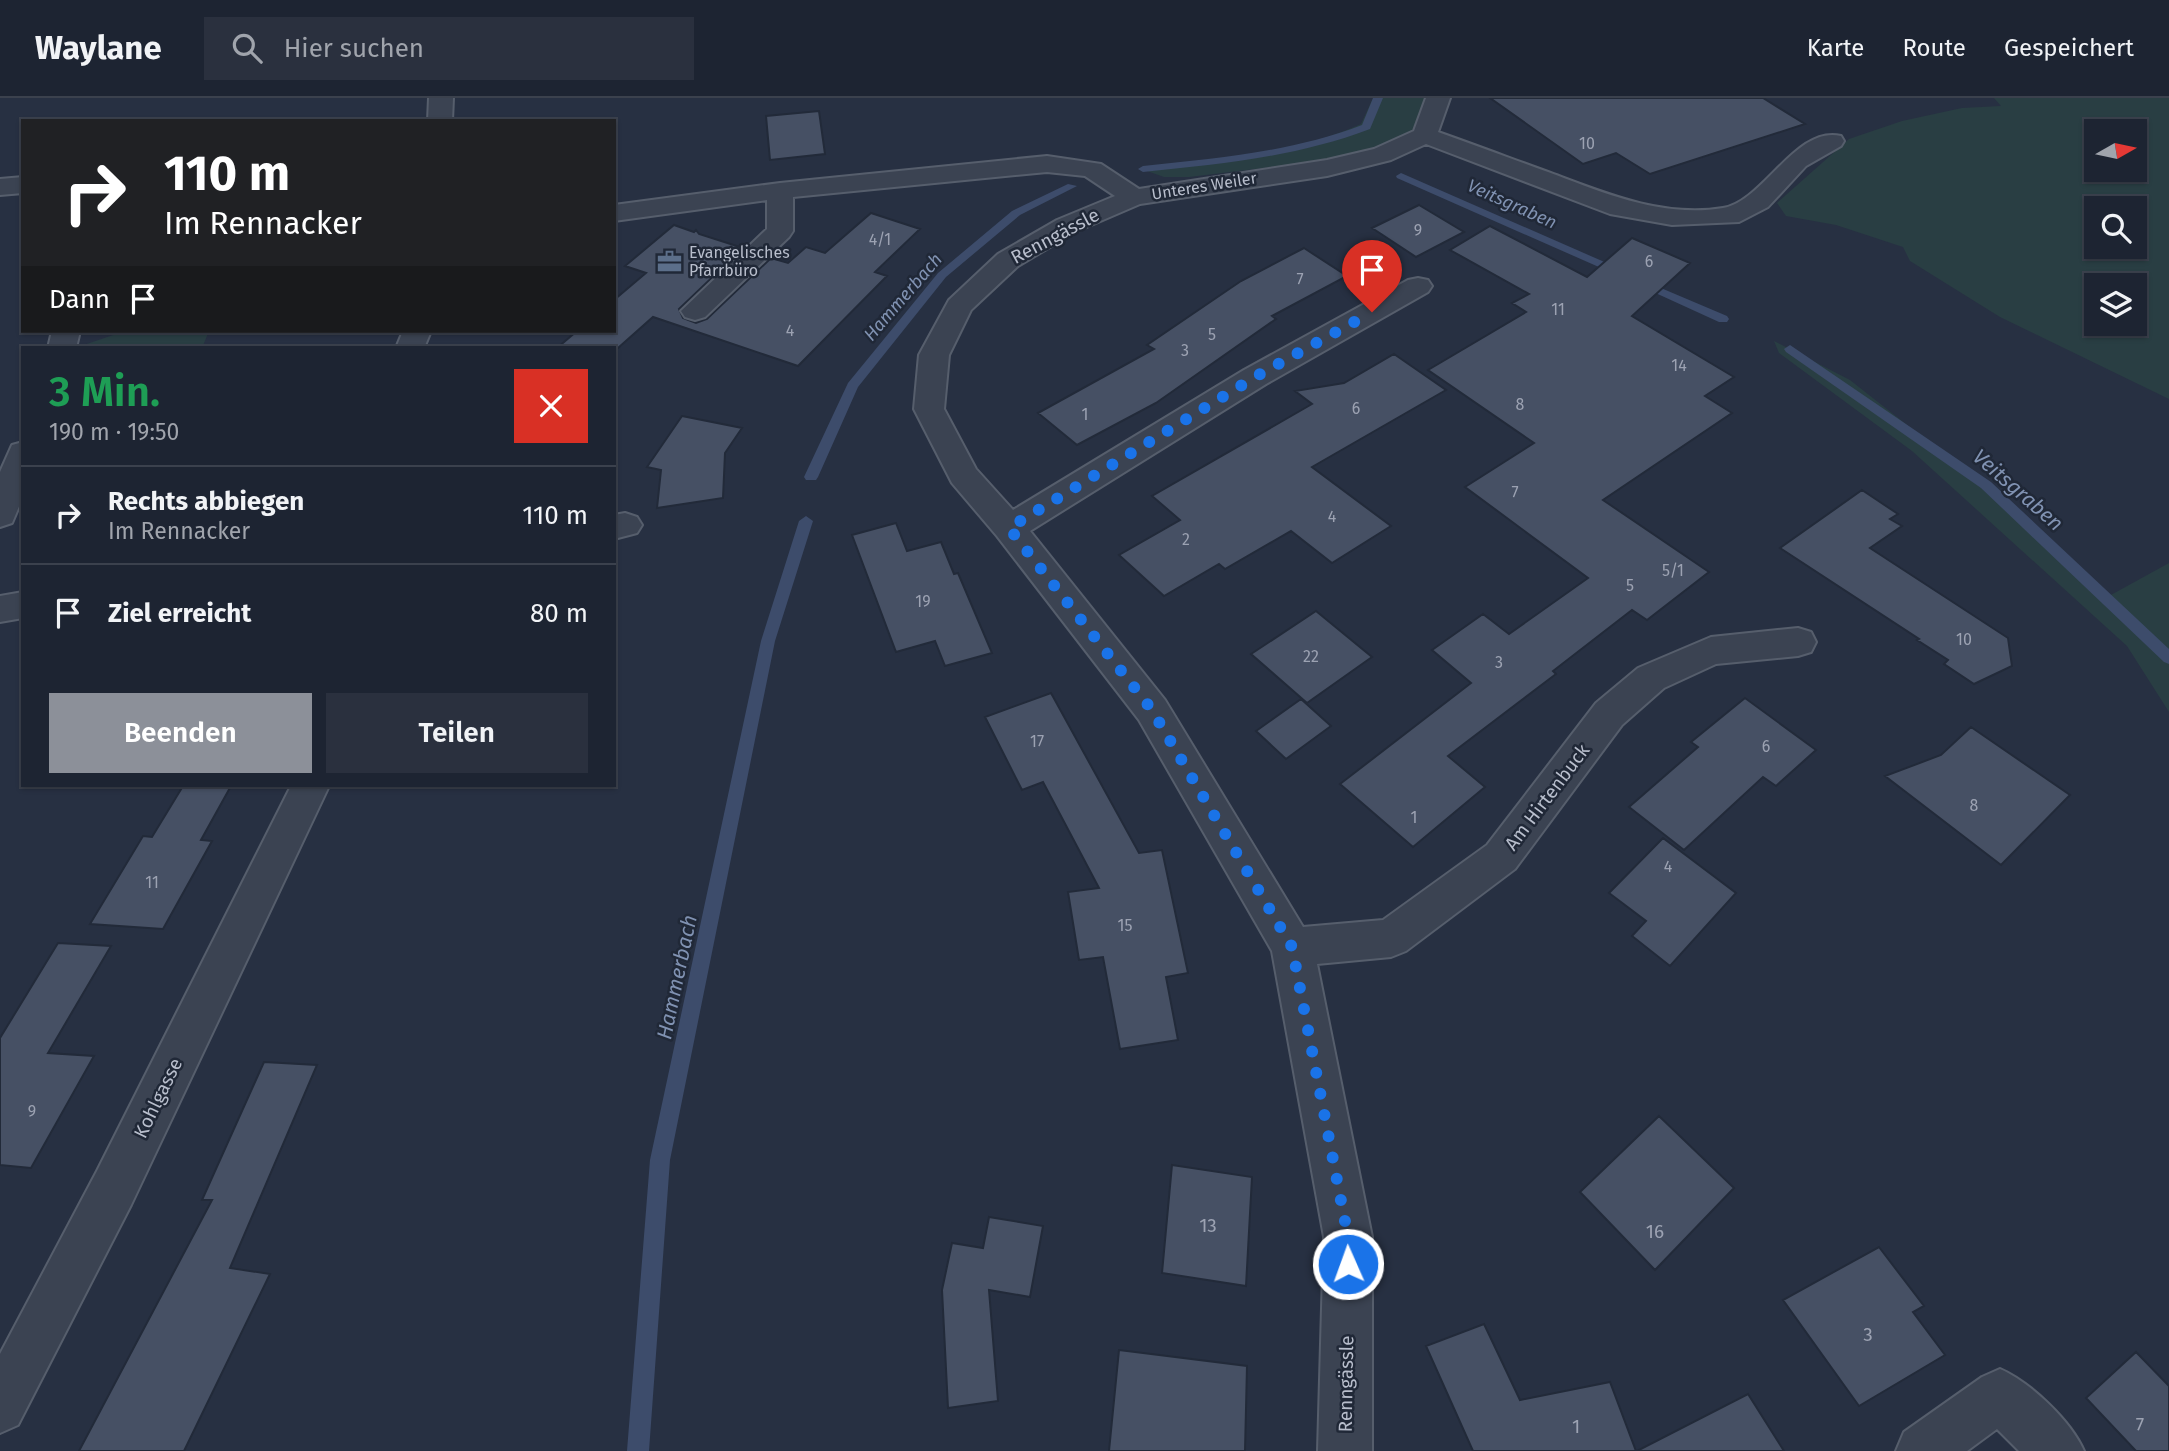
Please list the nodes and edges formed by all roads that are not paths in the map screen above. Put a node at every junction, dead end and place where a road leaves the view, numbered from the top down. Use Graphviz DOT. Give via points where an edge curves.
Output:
graph roads {
  1 [pos="441,98"];
  2 [pos="1438,98"];
  3 [pos="440,119"];
  4 [pos="1425,135"];
  5 [pos="1832,141"];
  6 [pos="21,186"];
  7 [pos="0,187"];
  8 [pos="780,191"];
  9 [pos="1134,197"];
  10 [pos="616,213"];
  11 [pos="1418,286"];
  12 [pos="695,311"];
  13 [pos="21,458"];
  14 [pos="0,514"];
  15 [pos="1009,528"];
  16 [pos="21,605"];
  17 [pos="0,609"];
  18 [pos="1798,642"];
  19 [pos="310,787"];
  20 [pos="1292,947"];
  21 [pos="0,1407"];
  22 [pos="1345,1451"];
  23 [pos="1923,1451"];
  24 [pos="2057,1451"];
  1 -- 3 [label="street"];
  2 -- 4 [label="street"];
  4 -- 5 [label="street" via="1619,208 1672,217 1730,216 1759,201 1797,161"];
  4 -- 9 [label="street, Unteres Weiler" via="1382,155 1328,168"];
  6 -- 7 [label="street"];
  8 -- 9 [label="street, Unteres Weiler" via="1047,164 1092,169"];
  8 -- 10 [label="street, Unteres Weiler"];
  8 -- 12 [label="street" via="780,231"];
  9 -- 15 [label="street, Renngässle" via="1066,226 1008,260 959,306 933,355 929,410 963,475"];
  11 -- 15 [label="street" via="1255,377"];
  13 -- 14 [label="street"];
  15 -- 20 [label="street, Renngässle" via="1152,710"];
  16 -- 17 [label="street"];
  18 -- 20 [label="street, Am Hirtenbuck" via="1711,651 1651,678 1609,714 1502,857 1391,938"];
  19 -- 21 [label="street, Kohlgasse" via="114,1188"];
  20 -- 22 [label="street, Renngässle" via="1348,1237"];
  23 -- 24 [label="street" via="2000,1395"];
}
